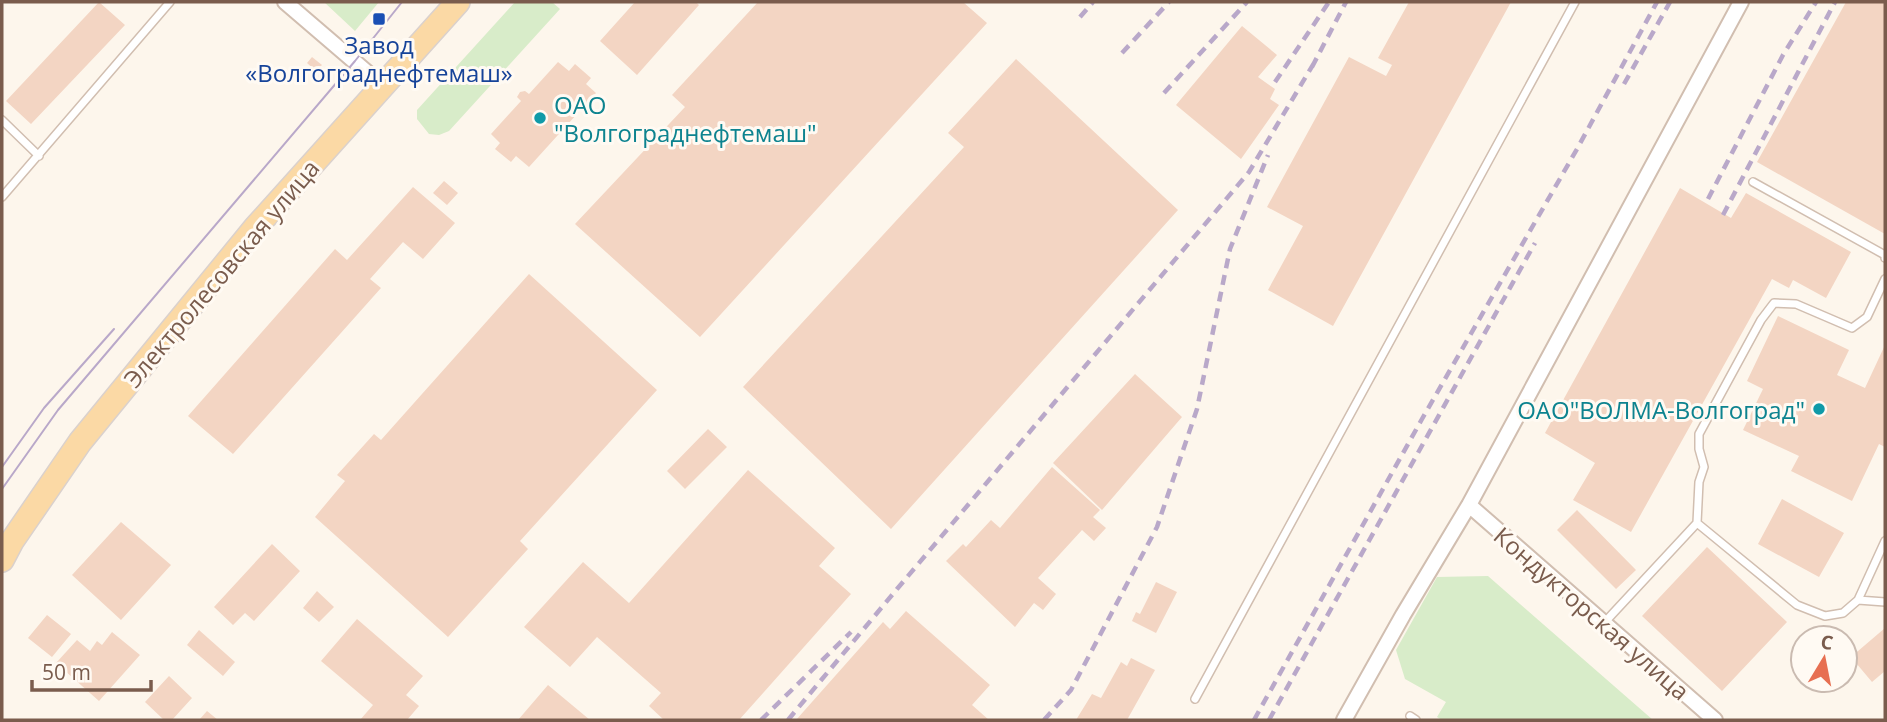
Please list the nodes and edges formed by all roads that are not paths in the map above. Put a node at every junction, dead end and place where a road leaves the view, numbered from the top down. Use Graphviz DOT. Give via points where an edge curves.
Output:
graph roads {
  1 [pos="170,2"];
  2 [pos="285,2"];
  3 [pos="458,2"];
  4 [pos="1575,2"];
  5 [pos="1741,2"];
  6 [pos="383,86"];
  7 [pos="2,120"];
  8 [pos="39,156"];
  9 [pos="1753,183"];
  10 [pos="2,197"];
  11 [pos="1885,258"];
  12 [pos="1885,279"];
  13 [pos="1469,505"];
  14 [pos="1697,523"];
  15 [pos="1885,541"];
  16 [pos="2,560"];
  17 [pos="1858,600"];
  18 [pos="1885,602"];
  19 [pos="1604,623"];
  20 [pos="1195,699"];
  21 [pos="1344,720"];
  22 [pos="1715,720"];
  1 -- 8 [label="lane"];
  2 -- 6 [label="street"];
  3 -- 6 [label="main road, Электролесовская улица"];
  4 -- 20 [label="lane"];
  5 -- 13 [label="street"];
  6 -- 16 [label="main road, Электролесовская улица" via="255,228 80,442"];
  7 -- 8 [label="lane"];
  8 -- 10 [label="lane"];
  9 -- 11 [label="lane"];
  12 -- 14 [label="lane" via="1867,317 1852,328 1796,304 1774,303 1699,434 1704,467"];
  13 -- 19 [label="street, Кондукторская улица"];
  13 -- 21 [label="street"];
  14 -- 17 [label="lane" via="1797,605 1825,616 1843,613"];
  14 -- 19 [label="lane"];
  15 -- 17 [label="lane"];
  17 -- 18 [label="lane"];
  19 -- 22 [label="street, Кондукторская улица"];
}
